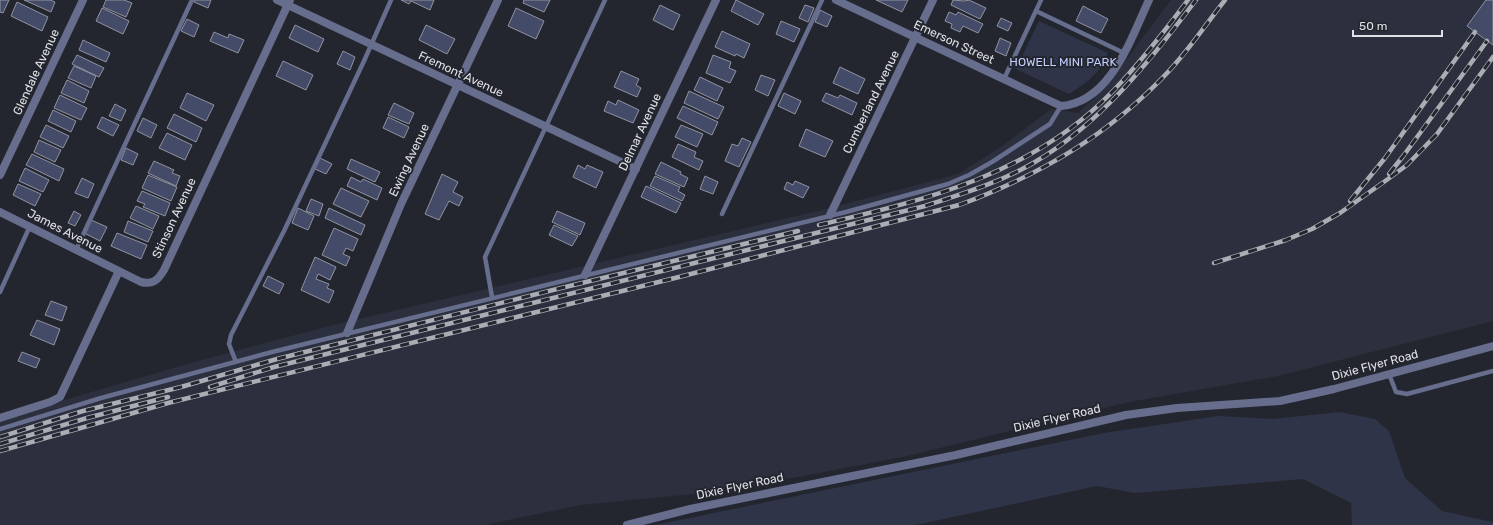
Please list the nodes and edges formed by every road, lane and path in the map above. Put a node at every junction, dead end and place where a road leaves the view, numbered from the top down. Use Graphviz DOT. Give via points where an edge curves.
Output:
graph roads {
  1 [pos="83,0"];
  2 [pos="192,0"];
  3 [pos="276,0"];
  4 [pos="391,0"];
  5 [pos="498,0"];
  6 [pos="605,0"];
  7 [pos="716,0"];
  8 [pos="822,0"];
  9 [pos="836,0"];
  10 [pos="933,0"];
  11 [pos="1041,0"];
  12 [pos="1149,0"];
  13 [pos="289,3"];
  14 [pos="1036,11"];
  15 [pos="915,38"];
  16 [pos="371,44"];
  17 [pos="1124,52"];
  18 [pos="1004,79"];
  19 [pos="458,85"];
  20 [pos="1061,106"];
  21 [pos="546,126"];
  22 [pos="636,169"];
  23 [pos="0,176"];
  24 [pos="0,212"];
  25 [pos="722,214"];
  26 [pos="830,215"];
  27 [pos="30,226"];
  28 [pos="76,250"];
  29 [pos="119,271"];
  30 [pos="585,275"];
  31 [pos="0,292"];
  32 [pos="492,297"];
  33 [pos="347,333"];
  34 [pos="1493,346"];
  35 [pos="236,362"];
  36 [pos="1493,371"];
  37 [pos="1389,374"];
  38 [pos="0,418"];
  39 [pos="0,429"];
  40 [pos="627,525"];
  1 -- 23 [label="street, Glendale Avenue"];
  2 -- 28 [label="lane"];
  3 -- 13 [label="street, Fremont Avenue"];
  4 -- 16 [label="lane"];
  5 -- 19 [label="street, Ewing Avenue"];
  6 -- 21 [label="lane"];
  7 -- 22 [label="street, Delmar Avenue"];
  8 -- 25 [label="lane"];
  9 -- 15 [label="street, Emerson Street"];
  10 -- 15 [label="street, Cumberland Avenue"];
  11 -- 14 [label="lane"];
  12 -- 17 [label="street"];
  13 -- 16 [label="street, Fremont Avenue"];
  13 -- 29 [label="street, Stinson Avenue" via="159,277 149,284"];
  14 -- 17 [label="lane"];
  14 -- 18 [label="lane"];
  15 -- 18 [label="street, Emerson Street"];
  15 -- 26 [label="street, Cumberland Avenue"];
  16 -- 19 [label="street, Fremont Avenue"];
  16 -- 35 [label="lane" via="284,231 231,335 229,344"];
  17 -- 20 [label="street" via="1107,79 1091,94 1077,102"];
  18 -- 20 [label="street, Emerson Street"];
  19 -- 21 [label="street, Fremont Avenue"];
  19 -- 33 [label="street, Ewing Avenue" via="401,204"];
  20 -- 26 [label="lane" via="1050,124 969,175 925,190"];
  21 -- 22 [label="street, Fremont Avenue"];
  21 -- 32 [label="lane" via="485,257"];
  22 -- 30 [label="street, Delmar Avenue"];
  24 -- 27 [label="street, James Avenue"];
  26 -- 30 [label="lane"];
  27 -- 28 [label="street, James Avenue"];
  27 -- 31 [label="lane"];
  28 -- 29 [label="street, James Avenue"];
  29 -- 38 [label="street" via="63,392 57,399"];
  30 -- 32 [label="lane"];
  32 -- 33 [label="lane"];
  33 -- 35 [label="lane"];
  34 -- 37 [label="street, Dixie Flyer Road"];
  35 -- 39 [label="lane" via="101,398"];
  36 -- 37 [label="lane" via="1407,394 1396,392"];
  37 -- 40 [label="street, Dixie Flyer Road" via="1280,401 1177,408 1126,415 956,455 762,493"];
}
